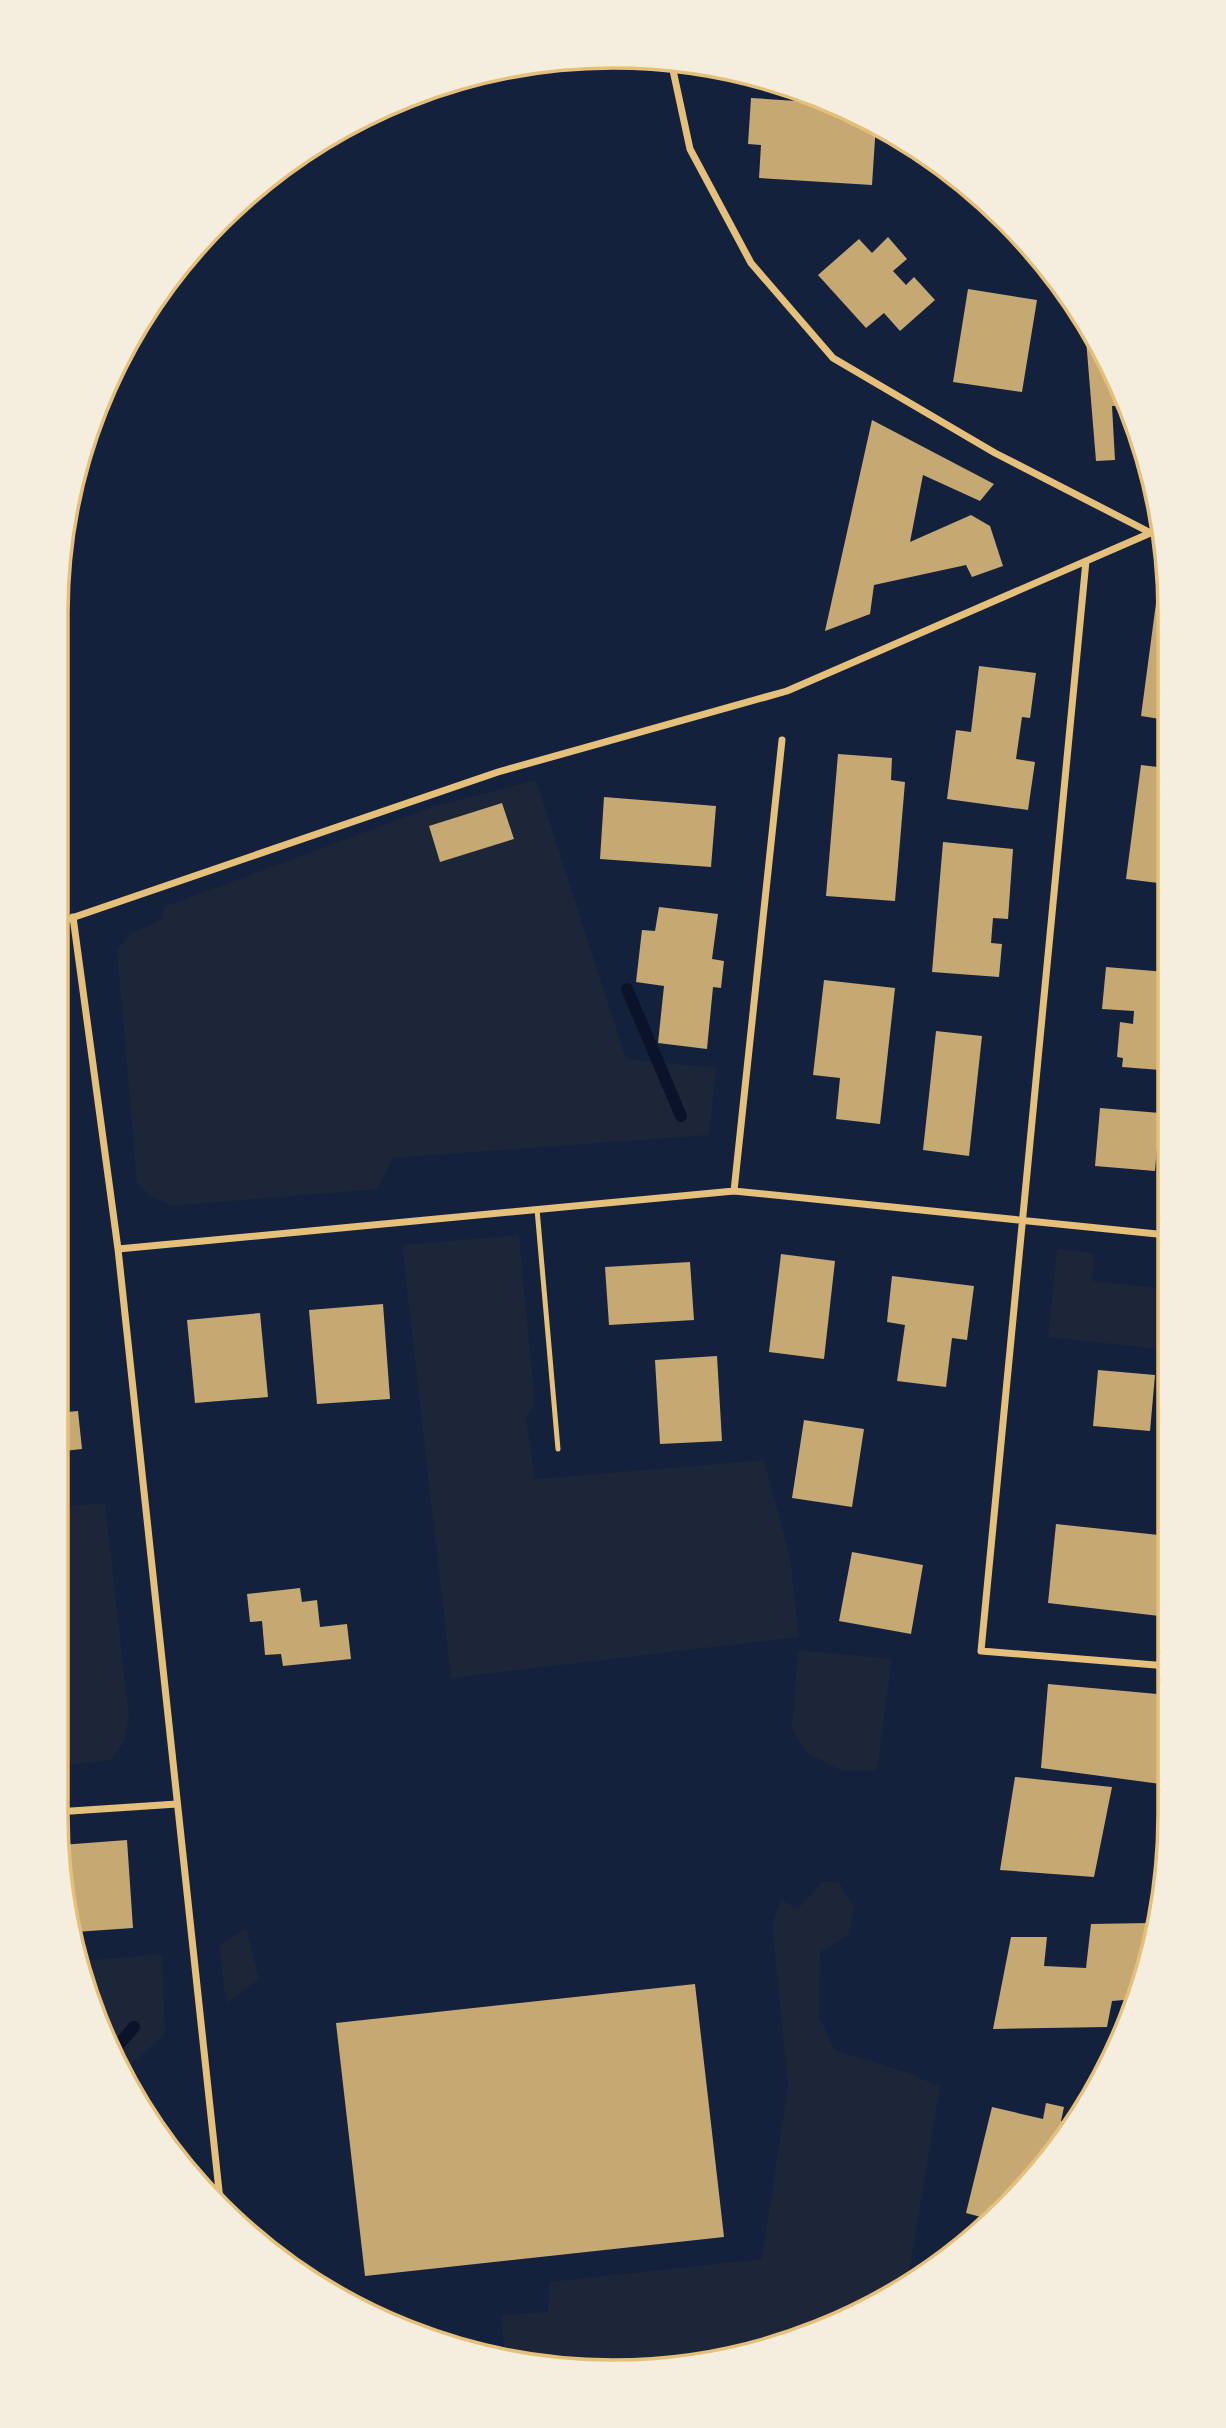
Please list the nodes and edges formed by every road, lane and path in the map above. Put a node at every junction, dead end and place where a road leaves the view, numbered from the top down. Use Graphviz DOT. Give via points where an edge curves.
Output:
graph roads {
  1 [pos="673,72"];
  2 [pos="1151,533"];
  3 [pos="1086,561"];
  4 [pos="782,740"];
  5 [pos="73,917"];
  6 [pos="68,919"];
  7 [pos="734,1191"];
  8 [pos="537,1209"];
  9 [pos="1025,1222"];
  10 [pos="1158,1234"];
  11 [pos="117,1249"];
  12 [pos="558,1449"];
  13 [pos="1158,1665"];
  14 [pos="177,1804"];
  15 [pos="68,1811"];
  16 [pos="219,2191"];
  1 -- 2 [label="street" via="690,149 751,263 833,358 995,453"];
  2 -- 3 [label="street"];
  3 -- 5 [label="street" via="787,691 498,772"];
  3 -- 9 [label="street"];
  4 -- 7 [label="street"];
  5 -- 6 [label="street"];
  5 -- 11 [label="street"];
  7 -- 8 [label="street"];
  7 -- 9 [label="street"];
  8 -- 11 [label="street"];
  8 -- 12 [label="lane"];
  9 -- 10 [label="street"];
  9 -- 13 [label="street" via="981,1651"];
  11 -- 14 [label="street"];
  14 -- 15 [label="street"];
  14 -- 16 [label="street"];
}
